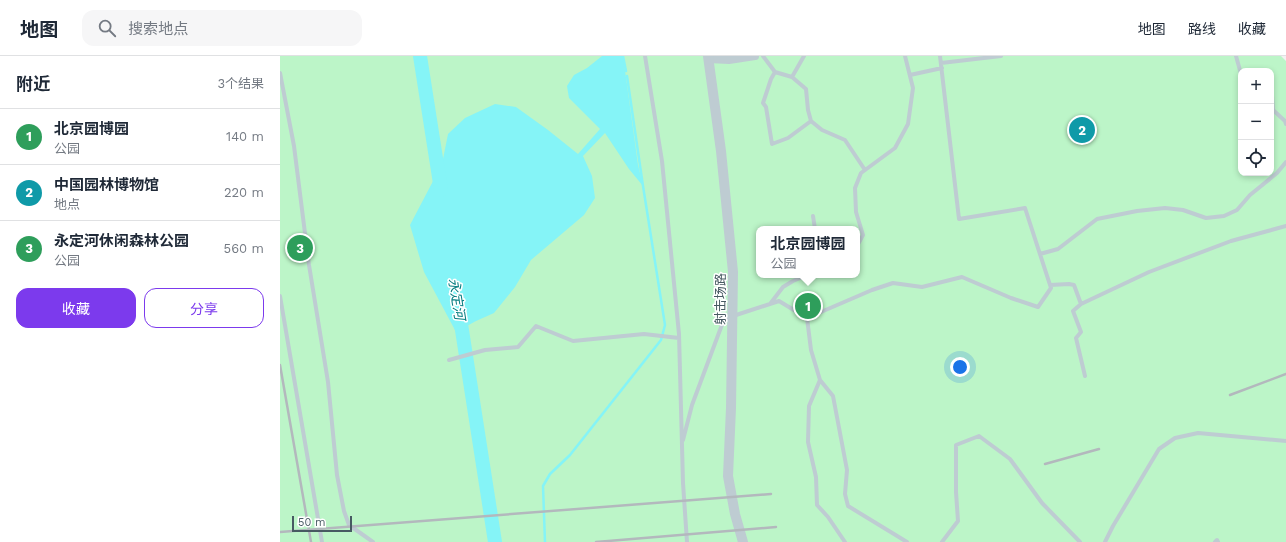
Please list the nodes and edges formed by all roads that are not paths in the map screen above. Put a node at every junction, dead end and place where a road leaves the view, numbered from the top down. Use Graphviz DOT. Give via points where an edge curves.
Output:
graph roads {
  1 [pos="645,56"];
  2 [pos="755,56"];
  3 [pos="763,56"];
  4 [pos="804,56"];
  5 [pos="905,56"];
  6 [pos="940,56"];
  7 [pos="1001,56"];
  8 [pos="1236,56"];
  9 [pos="708,57"];
  10 [pos="941,65"];
  11 [pos="1239,68"];
  12 [pos="775,72"];
  13 [pos="280,73"];
  14 [pos="910,76"];
  15 [pos="792,77"];
  16 [pos="1273,104"];
  17 [pos="811,121"];
  18 [pos="1286,124"];
  19 [pos="1286,162"];
  20 [pos="865,170"];
  21 [pos="813,216"];
  22 [pos="815,226"];
  23 [pos="1286,226"];
  24 [pos="860,240"];
  25 [pos="1040,254"];
  26 [pos="799,278"];
  27 [pos="1050,284"];
  28 [pos="280,296"];
  29 [pos="770,304"];
  30 [pos="1081,304"];
  31 [pos="733,316"];
  32 [pos="807,318"];
  33 [pos="679,338"];
  34 [pos="450,360"];
  35 [pos="1085,376"];
  36 [pos="820,380"];
  37 [pos="683,440"];
  38 [pos="1286,441"];
  39 [pos="322,542"];
  40 [pos="373,542"];
  41 [pos="687,542"];
  42 [pos="743,542"];
  43 [pos="845,542"];
  44 [pos="907,542"];
  45 [pos="942,542"];
  46 [pos="1080,542"];
  47 [pos="1105,542"];
  48 [pos="1215,542"];
  49 [pos="1218,542"];
  1 -- 33 [label="lane" via="662,161"];
  2 -- 9 [label="street" via="729,60"];
  3 -- 12 [label="lane"];
  4 -- 15 [label="lane"];
  5 -- 14 [label="lane"];
  6 -- 10 [label="lane"];
  7 -- 10 [label="lane"];
  8 -- 11 [label="lane"];
  9 -- 31 [label="street, 射击场路" via="721,151 733,272"];
  10 -- 14 [label="lane"];
  10 -- 25 [label="lane" via="960,219 1025,208"];
  12 -- 15 [label="lane"];
  12 -- 17 [label="lane" via="763,103 766,107 772,144 788,138"];
  13 -- 40 [label="lane" via="294,146 344,511 350,525"];
  14 -- 20 [label="lane" via="913,88 908,124 895,148"];
  15 -- 17 [label="lane" via="806,89"];
  16 -- 18 [label="lane" via="1273,110"];
  17 -- 20 [label="lane" via="822,130 845,140"];
  19 -- 25 [label="lane" via="1237,210 1224,216 1206,218 1183,210 1165,208 1097,219 1058,248"];
  20 -- 24 [label="lane" via="861,173 855,188 856,212 863,234"];
  21 -- 22 [label="lane"];
  23 -- 30 [label="lane" via="1232,241 1149,272"];
  25 -- 27 [label="lane"];
  26 -- 29 [label="lane" via="783,287"];
  27 -- 30 [label="lane" via="1074,285"];
  27 -- 32 [label="lane" via="1051,288 1038,307 962,276 922,287 893,283"];
  28 -- 39 [label="lane"];
  29 -- 31 [label="lane"];
  29 -- 32 [label="lane" via="779,301"];
  30 -- 35 [label="lane" via="1074,311 1081,332 1076,338"];
  31 -- 37 [label="lane" via="722,322 692,405"];
  31 -- 42 [label="street, 射击场路" via="728,476"];
  32 -- 36 [label="lane" via="811,350"];
  33 -- 34 [label="lane" via="644,334 574,340 536,326 518,347 485,350"];
  33 -- 37 [label="lane"];
  36 -- 43 [label="lane" via="809,406 808,442 816,477 817,505"];
  36 -- 44 [label="lane" via="833,396 847,470 845,494 848,506"];
  37 -- 41 [label="lane"];
  38 -- 47 [label="lane" via="1198,433 1175,438 1159,449"];
  45 -- 46 [label="lane" via="958,521 956,445 979,436 1010,459 1042,502"];
  48 -- 49 [label="lane"];
}
